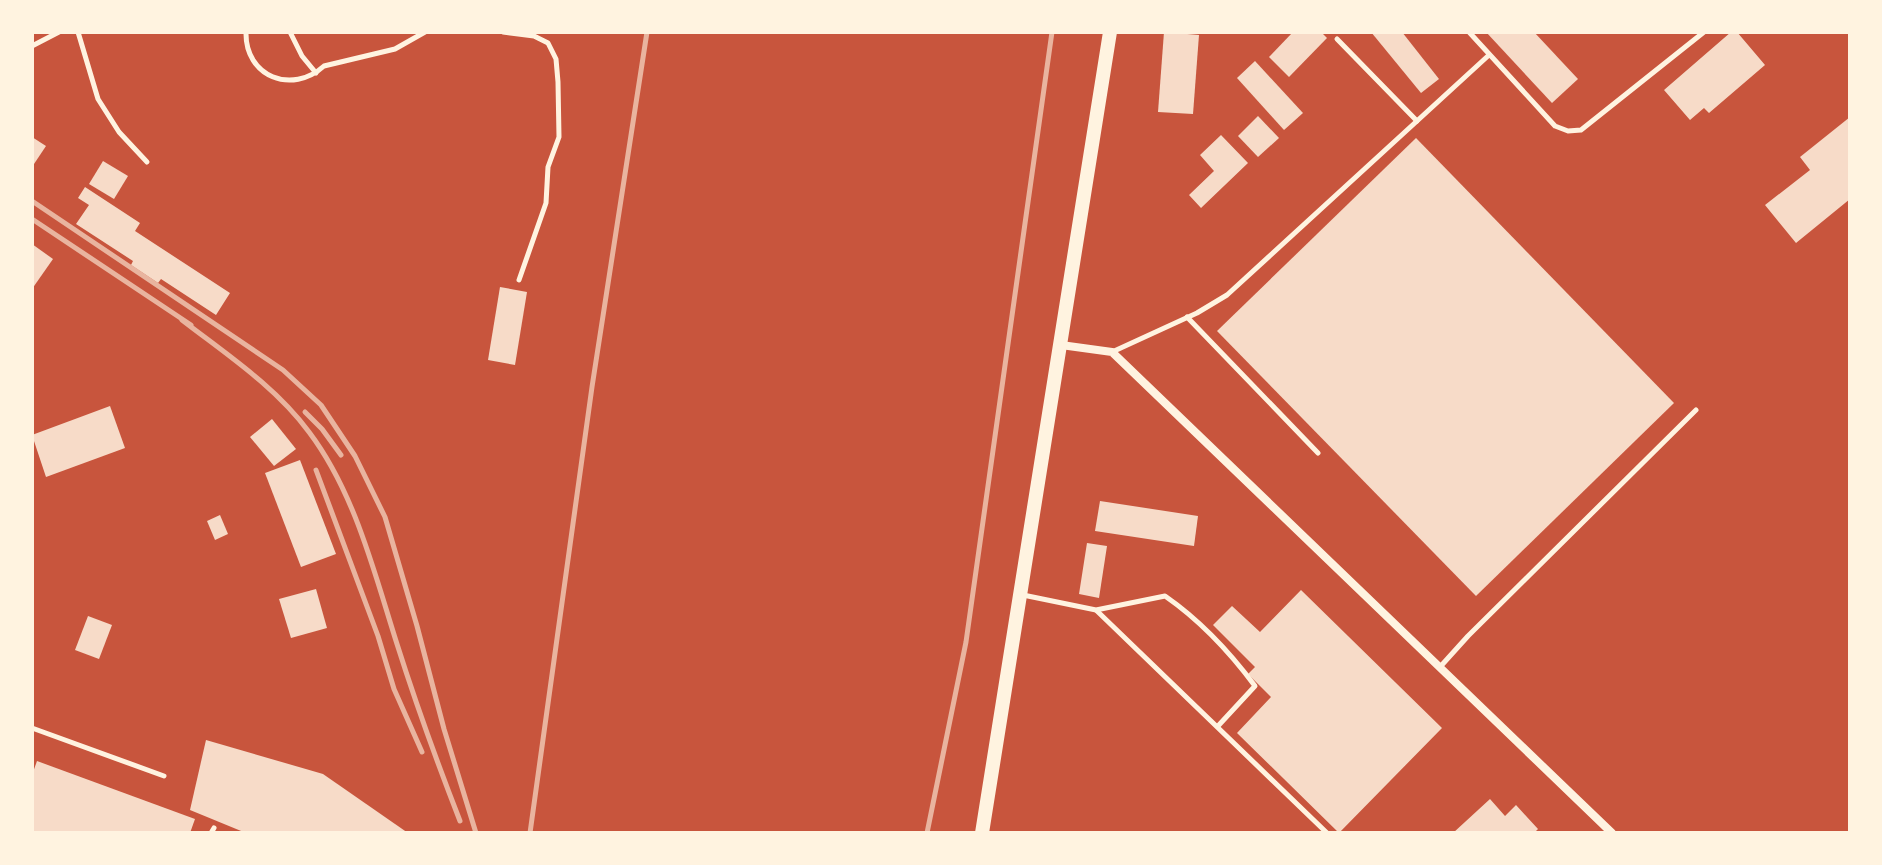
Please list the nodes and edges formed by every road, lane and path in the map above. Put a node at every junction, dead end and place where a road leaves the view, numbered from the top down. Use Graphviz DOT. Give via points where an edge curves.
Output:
graph roads {
  1 [pos="59,32"];
  2 [pos="78,32"];
  3 [pos="246,32"];
  4 [pos="290,32"];
  5 [pos="425,32"];
  6 [pos="503,32"];
  7 [pos="1110,32"];
  8 [pos="1469,32"];
  9 [pos="1704,32"];
  10 [pos="1337,39"];
  11 [pos="32,46"];
  12 [pos="1489,55"];
  13 [pos="316,73"];
  14 [pos="1417,121"];
  15 [pos="147,162"];
  16 [pos="519,280"];
  17 [pos="1187,317"];
  18 [pos="1061,345"];
  19 [pos="1112,352"];
  20 [pos="1696,410"];
  21 [pos="1318,453"];
  22 [pos="1022,595"];
  23 [pos="1096,610"];
  24 [pos="1440,667"];
  25 [pos="1218,726"];
  26 [pos="32,728"];
  27 [pos="164,776"];
  28 [pos="982,833"];
  29 [pos="1327,833"];
  30 [pos="1612,833"];
  1 -- 11 [label="lane"];
  2 -- 15 [label="lane" via="98,99"];
  3 -- 13 [label="lane" via="251,57 265,73 285,81"];
  4 -- 13 [label="lane"];
  5 -- 13 [label="lane" via="395,49 324,66"];
  6 -- 16 [label="lane" via="548,43 558,82 559,137 548,167 546,203"];
  7 -- 18 [label="street"];
  8 -- 12 [label="lane"];
  9 -- 12 [label="lane" via="1581,130 1555,126"];
  10 -- 14 [label="lane"];
  12 -- 14 [label="lane"];
  14 -- 17 [label="lane" via="1227,295"];
  17 -- 19 [label="lane"];
  17 -- 21 [label="lane"];
  18 -- 19 [label="street"];
  18 -- 22 [label="street"];
  19 -- 24 [label="street"];
  20 -- 24 [label="lane"];
  22 -- 23 [label="lane"];
  22 -- 28 [label="street"];
  23 -- 25 [label="lane"];
  23 -- 25 [label="lane" via="1165,596 1188,612 1255,686"];
  24 -- 30 [label="street"];
  25 -- 29 [label="lane"];
  26 -- 27 [label="lane"];
}
